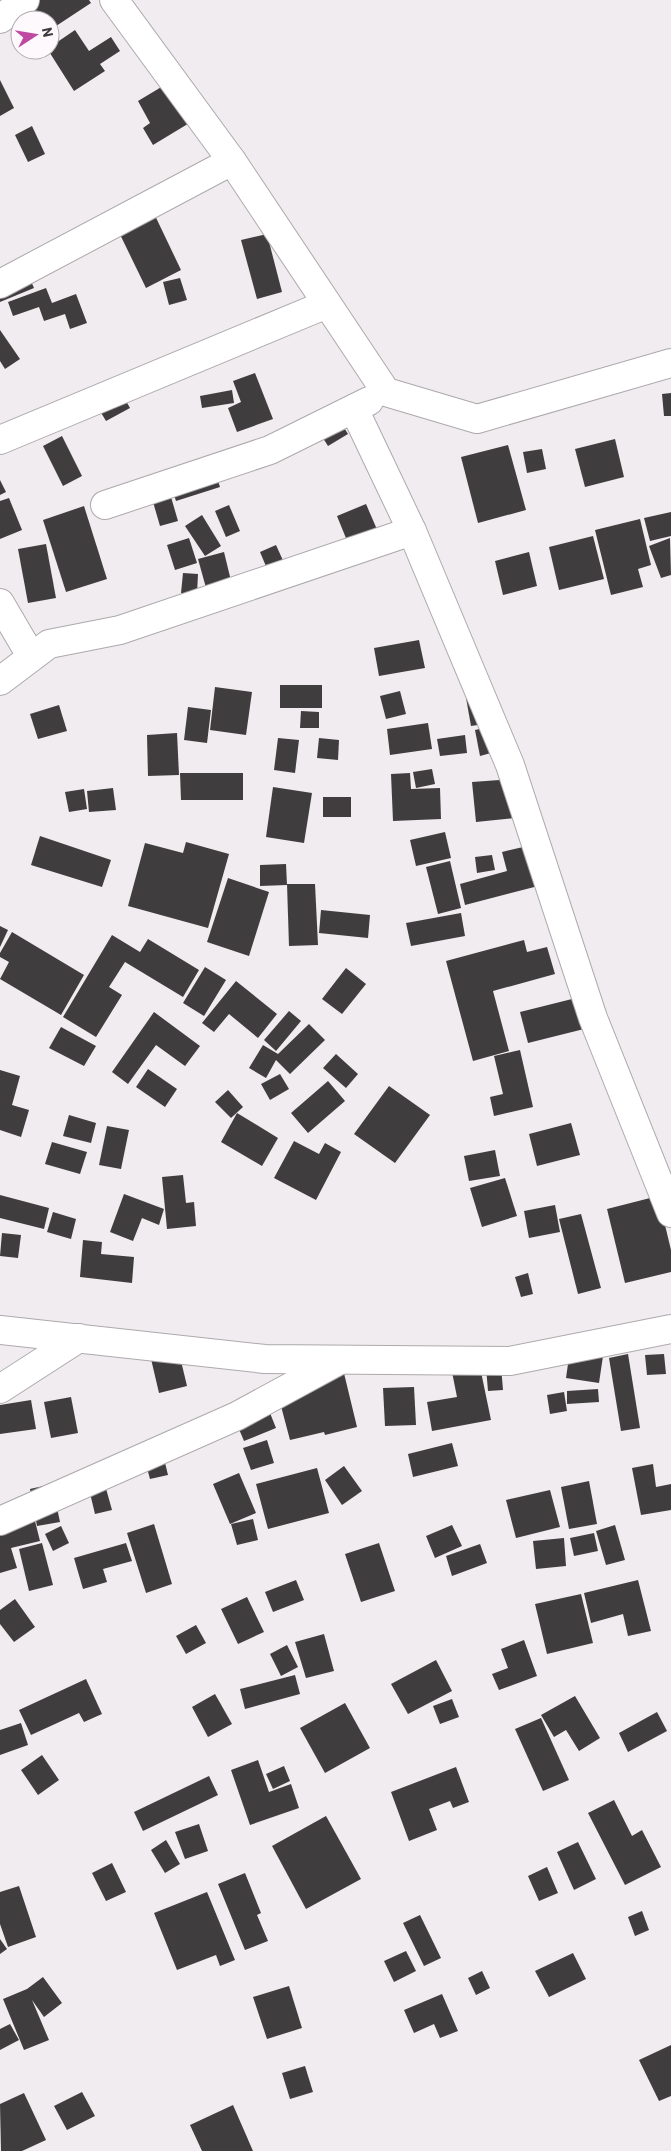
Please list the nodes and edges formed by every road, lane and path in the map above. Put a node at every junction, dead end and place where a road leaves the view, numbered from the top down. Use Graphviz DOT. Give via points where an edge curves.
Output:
graph roads {
  1 [pos="24,0"];
  2 [pos="114,0"];
  3 [pos="0,19"];
  4 [pos="232,161"];
  5 [pos="0,284"];
  6 [pos="327,304"];
  7 [pos="671,363"];
  8 [pos="386,392"];
  9 [pos="354,408"];
  10 [pos="0,440"];
  11 [pos="105,505"];
  12 [pos="412,531"];
  13 [pos="0,603"];
  14 [pos="31,656"];
  15 [pos="0,681"];
  16 [pos="671,1213"];
  17 [pos="671,1328"];
  18 [pos="0,1330"];
  19 [pos="79,1338"];
  20 [pos="340,1360"];
  21 [pos="0,1389"];
  22 [pos="0,1521"];
  1 -- 3 [label="street"];
  2 -- 4 [label="street"];
  4 -- 5 [label="street"];
  4 -- 6 [label="street"];
  6 -- 8 [label="street"];
  6 -- 10 [label="street"];
  7 -- 8 [label="street" via="477,419"];
  8 -- 9 [label="street"];
  9 -- 11 [label="street" via="270,450"];
  9 -- 12 [label="street"];
  12 -- 14 [label="street" via="120,630 50,644"];
  12 -- 16 [label="street" via="510,765 593,1018"];
  13 -- 14 [label="street"];
  14 -- 15 [label="street"];
  17 -- 20 [label="street" via="510,1361"];
  18 -- 19 [label="street"];
  19 -- 20 [label="street" via="265,1359"];
  19 -- 21 [label="street"];
  20 -- 22 [label="street" via="237,1416"];
}
